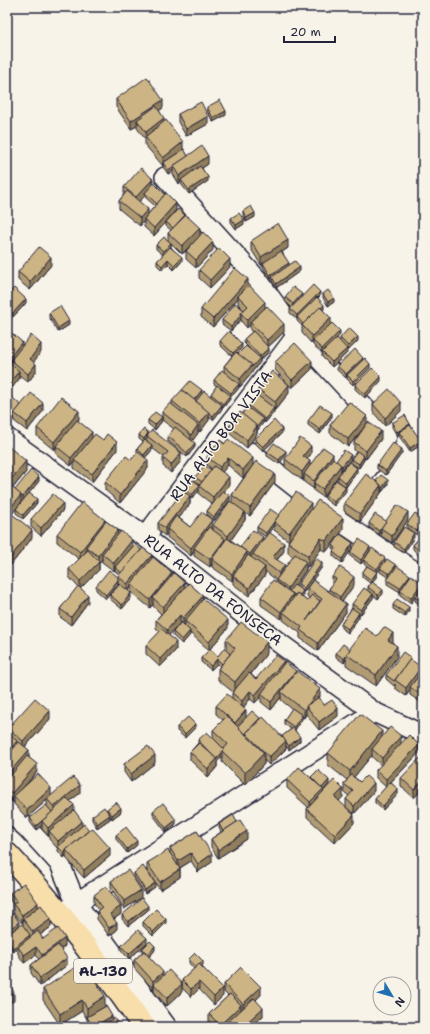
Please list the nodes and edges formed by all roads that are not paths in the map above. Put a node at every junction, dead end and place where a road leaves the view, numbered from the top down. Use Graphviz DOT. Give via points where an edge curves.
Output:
graph roads {
  1 [pos="165,177"];
  2 [pos="297,334"];
  3 [pos="7,438"];
  4 [pos="218,439"];
  5 [pos="331,515"];
  6 [pos="145,536"];
  7 [pos="423,577"];
  8 [pos="374,712"];
  9 [pos="423,735"];
  10 [pos="7,810"];
  11 [pos="7,854"];
  12 [pos="69,909"];
  13 [pos="144,1027"];
  14 [pos="167,1027"];
  1 -- 2 [label="street" via="258,280"];
  2 -- 4 [label="street, RUA ALTO BOA VISTA"];
  2 -- 5 [label="street" via="388,433 379,454"];
  3 -- 6 [label="street, RUA ALTO DA FONSECA"];
  4 -- 5 [label="street" via="252,453"];
  4 -- 6 [label="street, RUA ALTO BOA VISTA"];
  5 -- 7 [label="street"];
  6 -- 8 [label="street, RUA ALTO DA FONSECA" via="282,645"];
  8 -- 9 [label="street, RUA ALTO DA FONSECA"];
  8 -- 12 [label="street"];
  10 -- 12 [label="street" via="60,864"];
  11 -- 12 [label="main road" via="35,883"];
  12 -- 13 [label="main road, AL-130"];
  12 -- 14 [label="street"];
}
